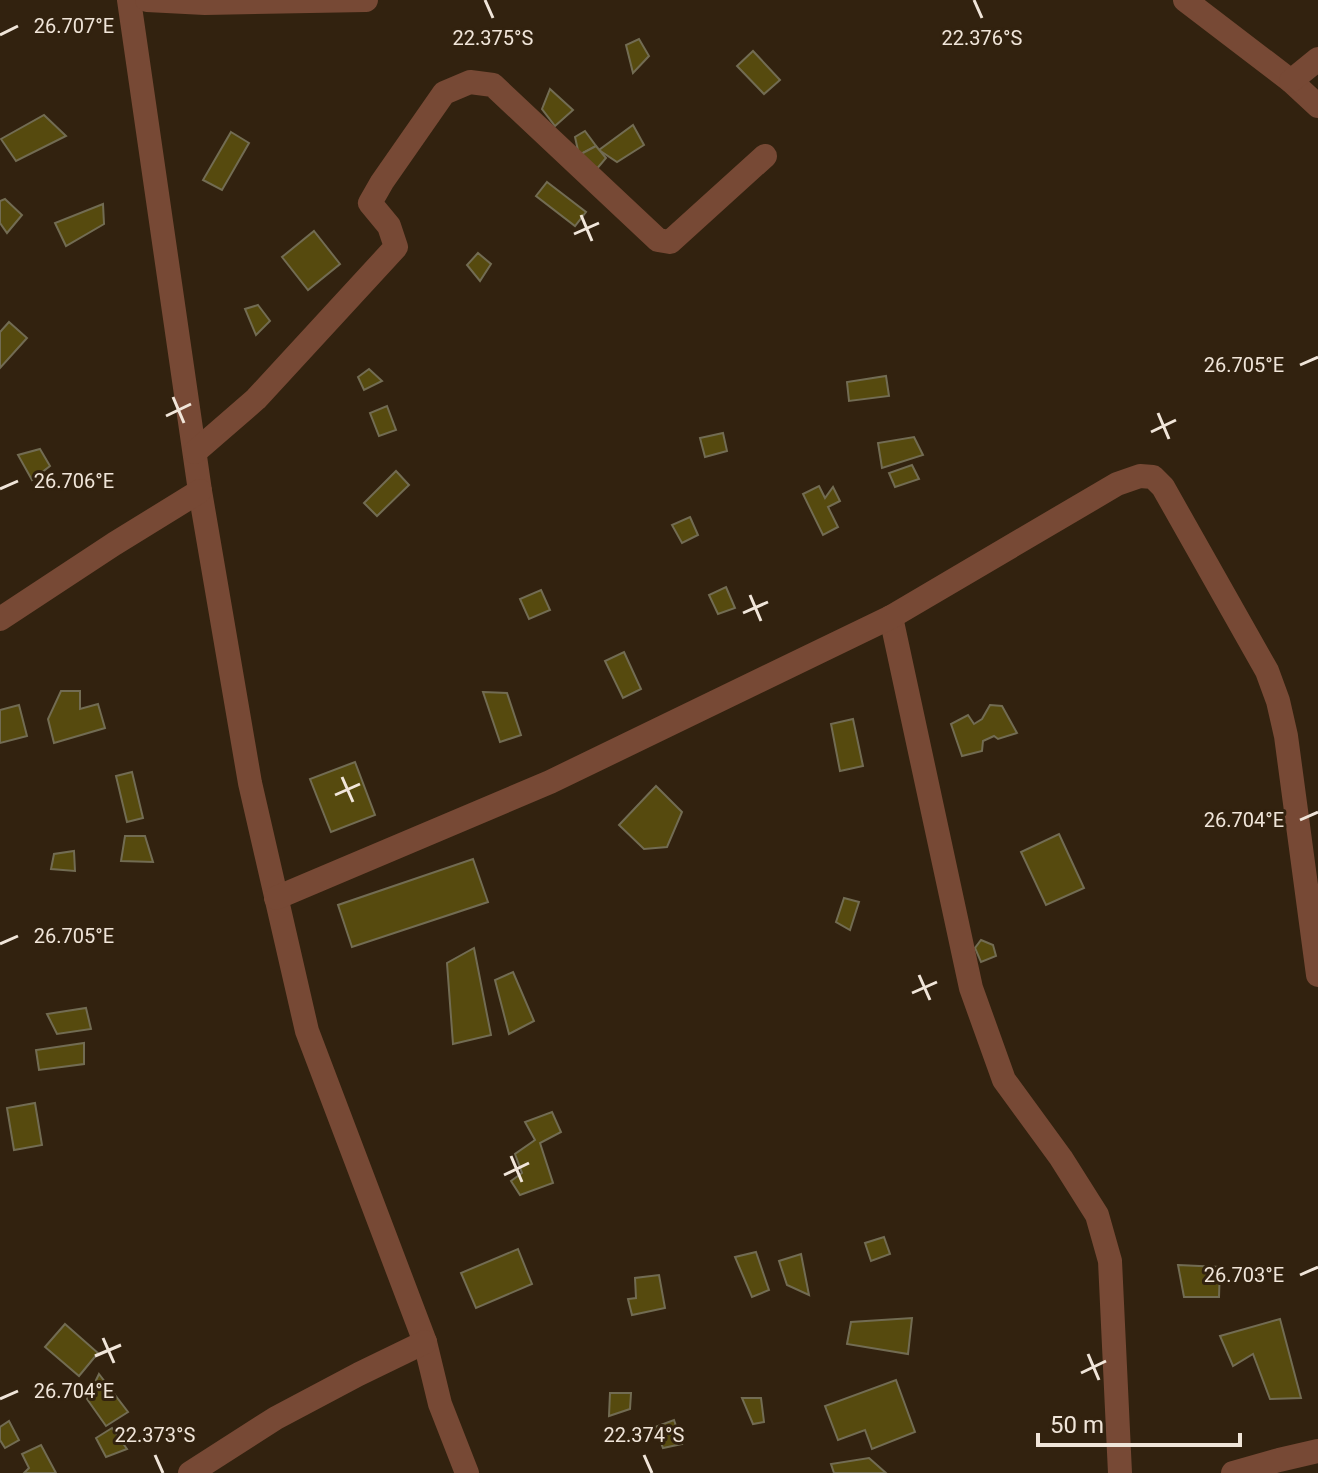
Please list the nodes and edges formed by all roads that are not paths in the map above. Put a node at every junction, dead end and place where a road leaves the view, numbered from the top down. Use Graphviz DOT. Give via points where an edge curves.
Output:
graph roads {
  1 [pos="129,0"];
  2 [pos="147,0"];
  3 [pos="366,0"];
  4 [pos="1185,0"];
  5 [pos="1318,59"];
  6 [pos="1291,81"];
  7 [pos="1318,106"];
  8 [pos="765,156"];
  9 [pos="195,452"];
  10 [pos="200,491"];
  11 [pos="891,617"];
  12 [pos="0,619"];
  13 [pos="276,898"];
  14 [pos="1318,975"];
  15 [pos="425,1342"];
  16 [pos="1318,1451"];
  17 [pos="211,1465"];
  18 [pos="190,1473"];
  19 [pos="467,1473"];
  20 [pos="1120,1473"];
  21 [pos="1233,1473"];
  1 -- 9 [label="street"];
  2 -- 3 [label="street"];
  4 -- 6 [label="street"];
  5 -- 6 [label="street"];
  6 -- 7 [label="street"];
  8 -- 9 [label="street" via="670,242 658,240 493,85 470,82 444,93 370,203 389,226 396,247 256,399"];
  9 -- 10 [label="street"];
  10 -- 12 [label="street"];
  10 -- 13 [label="street" via="250,783"];
  11 -- 13 [label="street" via="550,782"];
  11 -- 14 [label="street" via="1117,484 1153,477 1267,671 1278,701"];
  11 -- 20 [label="street" via="971,988 1004,1080 1097,1215 1110,1261"];
  13 -- 15 [label="street" via="307,1031"];
  15 -- 17 [label="street" via="276,1418"];
  15 -- 19 [label="street" via="440,1404"];
  16 -- 21 [label="street"];
  17 -- 18 [label="street"];
}
